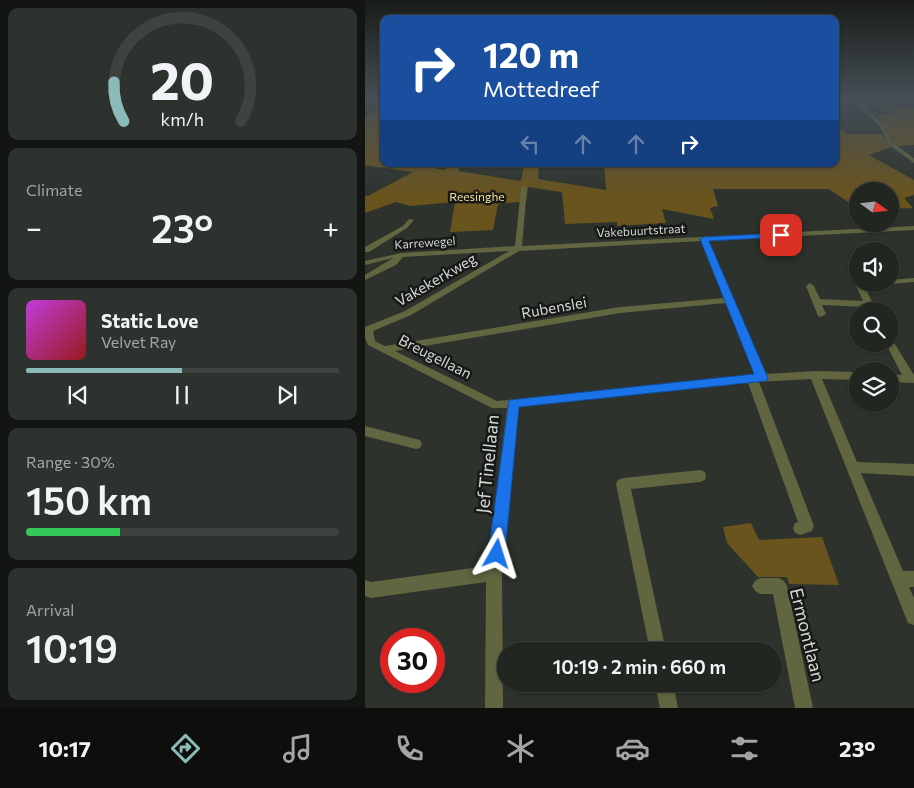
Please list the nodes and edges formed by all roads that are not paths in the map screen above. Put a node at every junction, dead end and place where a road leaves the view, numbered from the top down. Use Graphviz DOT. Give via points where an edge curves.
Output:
graph roads {
  1 [pos="885,131"];
  2 [pos="914,161"];
  3 [pos="524,188"];
  4 [pos="402,221"];
  5 [pos="914,228"];
  6 [pos="704,239"];
  7 [pos="518,249"];
  8 [pos="365,250"];
  9 [pos="401,255"];
  10 [pos="369,262"];
  11 [pos="365,278"];
  12 [pos="914,280"];
  13 [pos="899,281"];
  14 [pos="810,286"];
  15 [pos="728,300"];
  16 [pos="816,302"];
  17 [pos="849,306"];
  18 [pos="821,314"];
  19 [pos="367,330"];
  20 [pos="386,349"];
  21 [pos="895,352"];
  22 [pos="815,375"];
  23 [pos="849,376"];
  24 [pos="757,378"];
  25 [pos="911,378"];
  26 [pos="513,403"];
  27 [pos="365,431"];
  28 [pos="416,444"];
  29 [pos="854,467"];
  30 [pos="914,470"];
  31 [pos="700,476"];
  32 [pos="800,528"];
  33 [pos="494,573"];
  34 [pos="907,579"];
  35 [pos="760,586"];
  36 [pos="366,589"];
  37 [pos="914,617"];
  38 [pos="656,642"];
  39 [pos="666,692"];
  40 [pos="494,708"];
  41 [pos="669,708"];
  42 [pos="804,708"];
  1 -- 2 [label="street" via="891,144"];
  3 -- 7 [label="street"];
  4 -- 8 [label="street, Karrewegel" via="413,220"];
  5 -- 6 [label="street, Vakebuurtstraat"];
  6 -- 7 [label="street, Vakebuurtstraat"];
  6 -- 15 [label="street"];
  7 -- 9 [label="street, Karrewegel"];
  7 -- 19 [label="street, Vakekerkweg" via="408,313"];
  8 -- 10 [label="street"];
  9 -- 10 [label="street, Karrewegel"];
  9 -- 11 [label="street"];
  12 -- 13 [label="street"];
  14 -- 16 [label="street"];
  15 -- 20 [label="street, Rubenslei" via="620,310"];
  15 -- 24 [label="street"];
  16 -- 17 [label="street"];
  16 -- 18 [label="street"];
  19 -- 20 [label="street, Breugellaan" via="371,343"];
  20 -- 26 [label="street, Breugellaan" via="496,405"];
  21 -- 25 [label="street"];
  22 -- 23 [label="street"];
  22 -- 24 [label="street"];
  22 -- 29 [label="street"];
  24 -- 26 [label="street"];
  24 -- 32 [label="street" via="807,526"];
  26 -- 33 [label="street, Jef Tinellaan"];
  27 -- 28 [label="street"];
  29 -- 30 [label="street"];
  29 -- 34 [label="street"];
  31 -- 38 [label="street" via="623,484"];
  33 -- 36 [label="street"];
  33 -- 40 [label="street, Jef Tinellaan"];
  34 -- 37 [label="street"];
  35 -- 42 [label="street, Ermontlaan" via="779,586"];
  39 -- 41 [label="street"];
}
